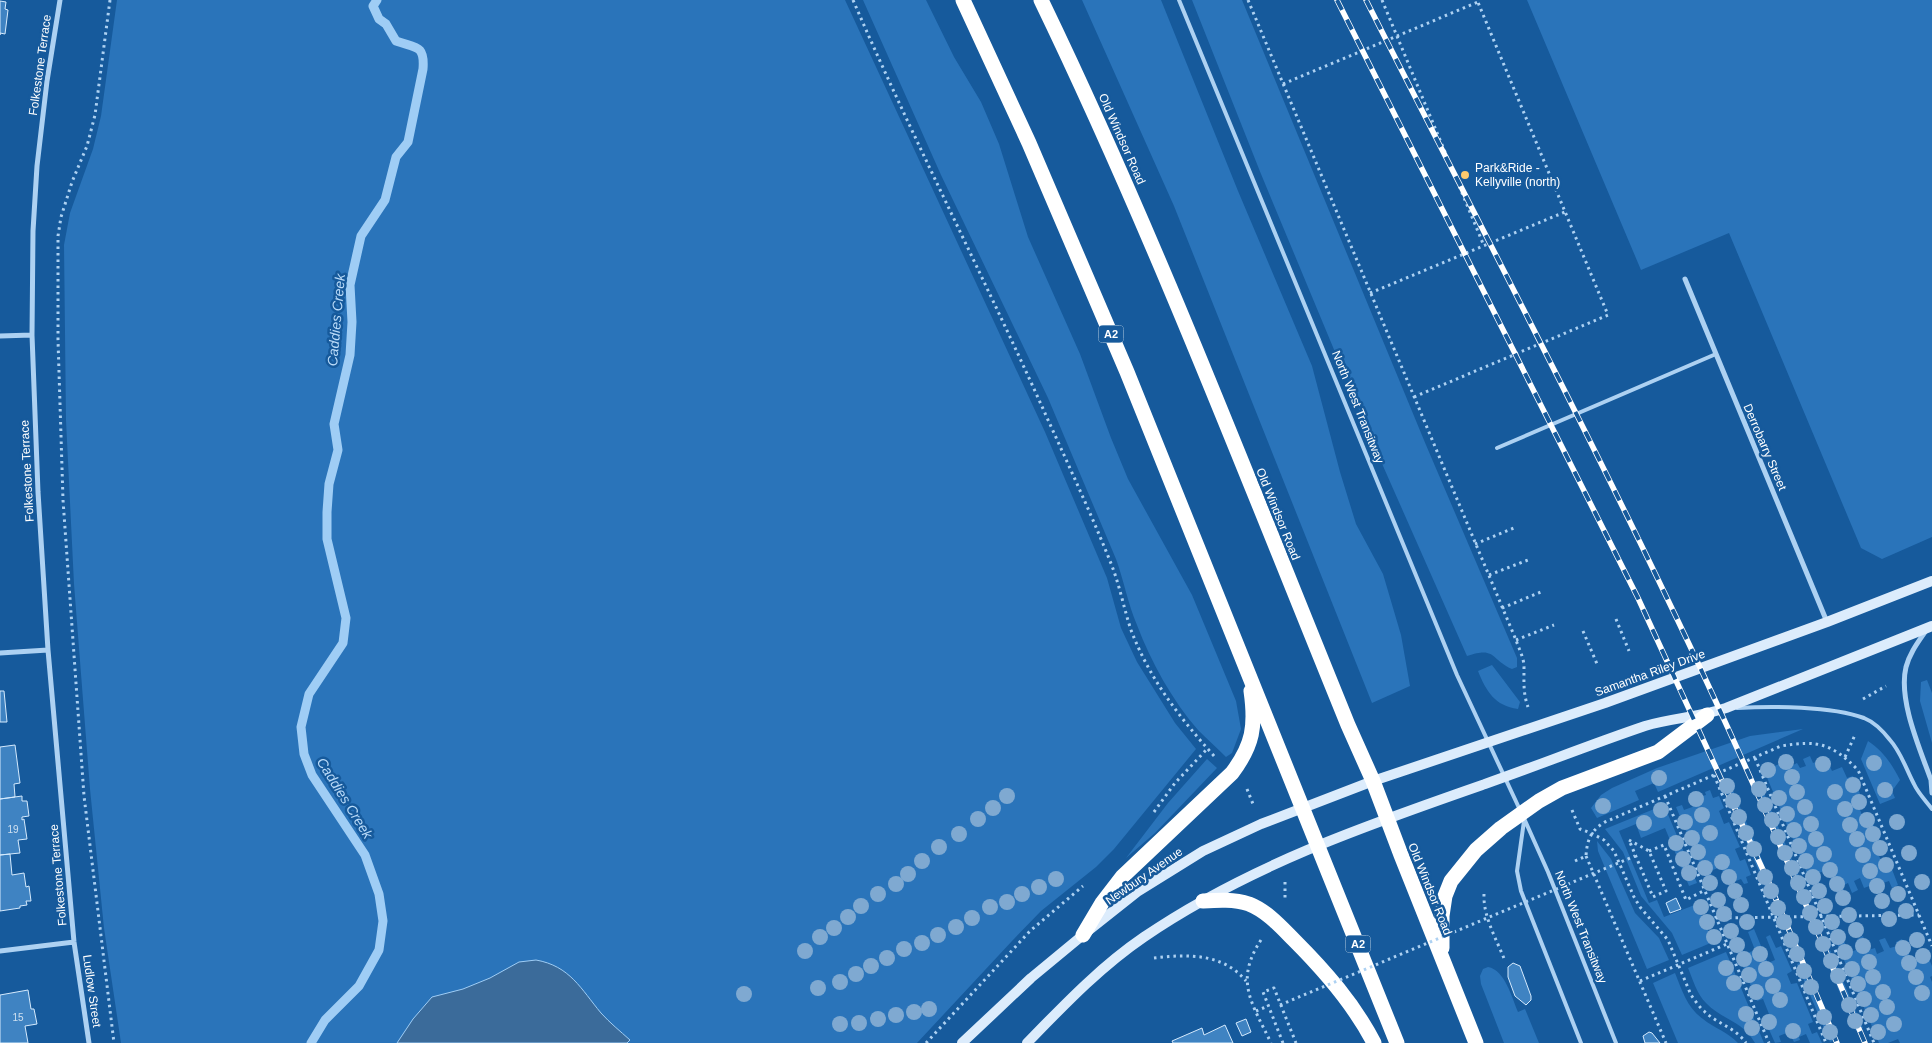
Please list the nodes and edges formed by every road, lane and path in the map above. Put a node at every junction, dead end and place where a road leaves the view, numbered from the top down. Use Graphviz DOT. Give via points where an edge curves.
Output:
graph roads {
  1 [pos="60,0"];
  2 [pos="110,0"];
  3 [pos="853,0"];
  4 [pos="963,0"];
  5 [pos="1041,0"];
  6 [pos="1179,0"];
  7 [pos="1248,0"];
  8 [pos="1382,0"];
  9 [pos="1477,1"];
  10 [pos="1397,36"];
  11 [pos="1283,84"];
  12 [pos="1565,212"];
  13 [pos="1484,246"];
  14 [pos="1685,279"];
  15 [pos="1370,293"];
  16 [pos="32,335"];
  17 [pos="0,336"];
  18 [pos="1716,354"];
  19 [pos="1414,397"];
  20 [pos="1497,448"];
  21 [pos="1514,528"];
  22 [pos="1475,544"];
  23 [pos="1528,560"];
  24 [pos="1488,575"];
  25 [pos="1932,581"];
  26 [pos="1541,592"];
  27 [pos="1502,608"];
  28 [pos="1616,619"];
  29 [pos="1827,622"];
  30 [pos="1554,625"];
  31 [pos="1930,626"];
  32 [pos="1583,632"];
  33 [pos="1516,640"];
  34 [pos="48,650"];
  35 [pos="1629,650"];
  36 [pos="0,653"];
  37 [pos="1597,664"];
  38 [pos="1248,673"];
  39 [pos="1888,685"];
  40 [pos="1864,698"];
  41 [pos="1726,708"];
  42 [pos="1529,709"];
  43 [pos="1707,715"];
  44 [pos="1855,735"];
  45 [pos="1488,742"];
  46 [pos="1207,748"];
  47 [pos="1845,757"];
  48 [pos="1755,758"];
  49 [pos="1217,760"];
  50 [pos="1714,775"];
  51 [pos="1504,777"];
  52 [pos="1373,781"];
  53 [pos="1932,793"];
  54 [pos="1665,796"];
  55 [pos="1303,808"];
  56 [pos="1932,809"];
  57 [pos="1523,816"];
  58 [pos="1387,818"];
  59 [pos="1148,820"];
  60 [pos="1580,829"];
  61 [pos="1592,832"];
  62 [pos="1318,845"];
  63 [pos="1649,851"];
  64 [pos="1586,856"];
  65 [pos="1636,856"];
  66 [pos="1575,861"];
  67 [pos="1088,883"];
  68 [pos="1705,890"];
  69 [pos="1484,894"];
  70 [pos="1203,901"];
  71 [pos="1919,915"];
  72 [pos="1821,917"];
  73 [pos="1716,918"];
  74 [pos="1773,918"];
  75 [pos="1084,935"];
  76 [pos="1262,940"];
  77 [pos="74,942"];
  78 [pos="1727,944"];
  79 [pos="1932,946"];
  80 [pos="0,951"];
  81 [pos="1154,958"];
  82 [pos="1505,962"];
  83 [pos="1444,964"];
  84 [pos="1678,964"];
  85 [pos="1640,980"];
  86 [pos="1247,981"];
  87 [pos="1280,1005"];
  88 [pos="1268,1006"];
  89 [pos="1256,1011"];
  90 [pos="89,1043"];
  91 [pos="114,1043"];
  92 [pos="926,1043"];
  93 [pos="962,1043"];
  94 [pos="1027,1043"];
  95 [pos="1271,1043"];
  96 [pos="1283,1043"];
  97 [pos="1296,1043"];
  98 [pos="1374,1043"];
  99 [pos="1397,1043"];
  100 [pos="1476,1043"];
  101 [pos="1581,1043"];
  102 [pos="1616,1043"];
  103 [pos="1666,1043"];
  104 [pos="1746,1043"];
  105 [pos="1769,1043"];
  106 [pos="1826,1043"];
  107 [pos="1874,1043"];
  1 -- 16 [label="street, Folkestone Terrace" via="37,166"];
  2 -- 91 [label="path" via="95,115 58,236 58,340 63,500 84,796"];
  3 -- 46 [label="path" via="1051,427 1112,568 1138,646 1174,710"];
  4 -- 38 [label="highway, A2" via="1029,143 1127,372"];
  5 -- 52 [label="highway, Old Windsor Road" via="1165,275"];
  6 -- 45 [label="lane, North West Transitway" via="1457,675"];
  7 -- 11 [label="path"];
  8 -- 10 [label="path"];
  9 -- 10 [label="path"];
  9 -- 12 [label="path"];
  10 -- 11 [label="path"];
  10 -- 13 [label="path"];
  11 -- 15 [label="path"];
  12 -- 13 [label="path"];
  12 -- 19 [label="path" via="1608,315"];
  13 -- 15 [label="path"];
  14 -- 18 [label="street, Derrobarry Street"];
  15 -- 19 [label="path"];
  16 -- 17 [label="street"];
  16 -- 34 [label="street, Folkestone Terrace"];
  18 -- 20 [label="lane"];
  18 -- 29 [label="street, Derrobarry Street"];
  19 -- 22 [label="path"];
  21 -- 22 [label="path"];
  22 -- 24 [label="path"];
  23 -- 24 [label="path"];
  24 -- 27 [label="path"];
  25 -- 29 [label="main road, Samantha Riley Drive"];
  26 -- 27 [label="path"];
  27 -- 33 [label="path"];
  28 -- 35 [label="path"];
  29 -- 45 [label="main road, Samantha Riley Drive"];
  30 -- 33 [label="path"];
  31 -- 41 [label="main road"];
  31 -- 53 [label="street" via="1913,650 1904,677 1906,700 1931,780"];
  32 -- 37 [label="path"];
  33 -- 42 [label="path" via="1522,655 1522,682"];
  34 -- 36 [label="street"];
  34 -- 77 [label="street, Folkestone Terrace"];
  38 -- 55 [label="highway, A2"];
  38 -- 75 [label="highway" via="1253,723 1244,756 1232,773 1122,877"];
  39 -- 40 [label="path"];
  41 -- 43 [label="main road"];
  41 -- 56 [label="lane" via="1797,708 1839,712 1865,719 1892,741 1915,786"];
  43 -- 51 [label="main road" via="1648,725"];
  43 -- 57 [label="highway" via="1658,752 1562,788"];
  44 -- 47 [label="path"];
  45 -- 51 [label="lane, North West Transitway"];
  45 -- 52 [label="main road, Samantha Riley Drive"];
  46 -- 49 [label="path"];
  46 -- 59 [label="path" via="1175,782"];
  47 -- 48 [label="path" via="1824,744 1803,743 1781,746"];
  47 -- 71 [label="path" via="1858,770"];
  48 -- 50 [label="path"];
  48 -- 72 [label="path"];
  50 -- 54 [label="path"];
  50 -- 74 [label="path"];
  51 -- 57 [label="lane, North West Transitway"];
  51 -- 58 [label="main road"];
  52 -- 55 [label="main road, Newbury Avenue"];
  52 -- 58 [label="highway, Old Windsor Road"];
  54 -- 61 [label="path" via="1605,822"];
  54 -- 68 [label="path"];
  55 -- 62 [label="highway, A2"];
  55 -- 75 [label="main road, Newbury Avenue" via="1203,851 1137,892"];
  57 -- 83 [label="highway" via="1476,850 1452,881 1445,896 1442,916"];
  57 -- 101 [label="lane" via="1524,830 1517,871 1521,891"];
  57 -- 102 [label="lane, North West Transitway"];
  58 -- 62 [label="main road"];
  58 -- 83 [label="highway, Old Windsor Road"];
  60 -- 61 [label="path"];
  61 -- 64 [label="path"];
  61 -- 84 [label="path" via="1614,851 1634,897 1668,940"];
  62 -- 70 [label="main road" via="1240,880"];
  62 -- 99 [label="highway, A2"];
  63 -- 65 [label="path" via="1629,840"];
  63 -- 65 [label="path" via="1666,891 1653,897"];
  63 -- 68 [label="path" via="1664,845 1686,900"];
  64 -- 66 [label="path"];
  64 -- 85 [label="path"];
  65 -- 87 [label="path, bridge"];
  67 -- 92 [label="path" via="1030,931"];
  68 -- 73 [label="path"];
  69 -- 82 [label="path" via="1486,915"];
  70 -- 94 [label="main road" via="1114,959"];
  70 -- 98 [label="highway" via="1248,904 1276,922 1343,994"];
  71 -- 72 [label="path"];
  71 -- 79 [label="path"];
  72 -- 74 [label="path"];
  72 -- 107 [label="path"];
  73 -- 74 [label="path"];
  73 -- 78 [label="path"];
  74 -- 106 [label="path"];
  75 -- 93 [label="main road, Newbury Avenue" via="1031,978"];
  76 -- 86 [label="path" via="1248,963"];
  77 -- 80 [label="street"];
  77 -- 90 [label="street, Ludlow Street"];
  78 -- 84 [label="path"];
  78 -- 105 [label="path"];
  81 -- 86 [label="path" via="1187,956 1213,959 1234,968"];
  83 -- 100 [label="highway, Old Windsor Road"];
  84 -- 85 [label="path"];
  84 -- 104 [label="path" via="1691,995 1704,1011 1732,1028"];
  85 -- 103 [label="path"];
  86 -- 89 [label="path"];
  87 -- 88 [label="path" via="1274,988 1263,992"];
  87 -- 97 [label="path"];
  88 -- 89 [label="path"];
  88 -- 96 [label="path"];
  89 -- 95 [label="path"];
}
